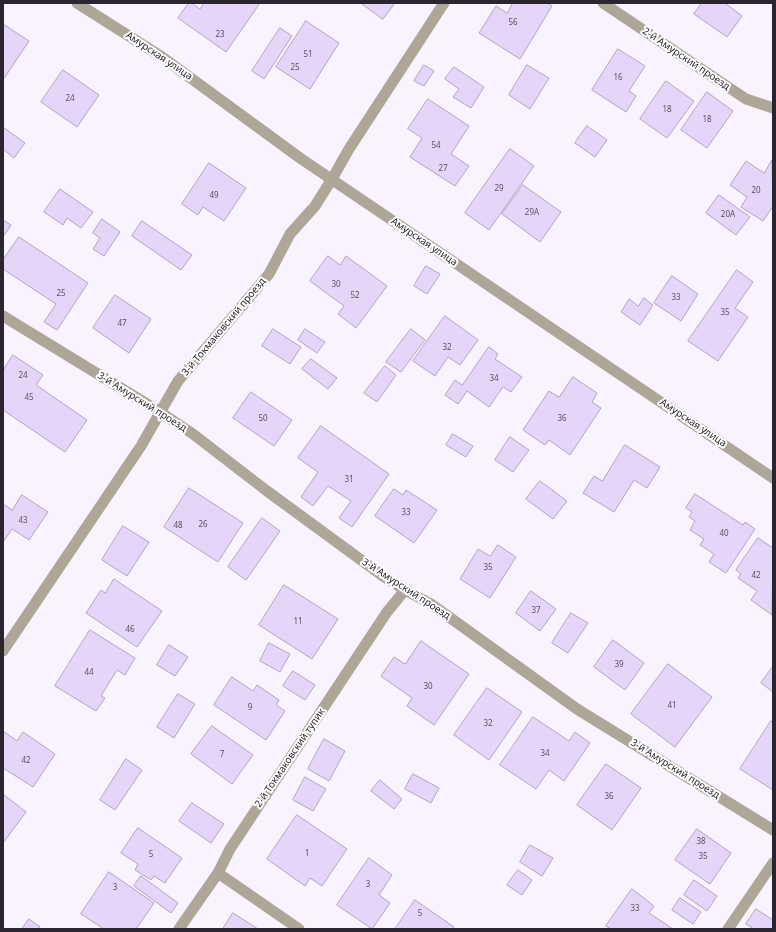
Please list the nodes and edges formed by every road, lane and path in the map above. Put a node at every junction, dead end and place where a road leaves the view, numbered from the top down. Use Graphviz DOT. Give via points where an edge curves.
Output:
graph roads {
  1 [pos="77,3"];
  2 [pos="444,3"];
  3 [pos="603,3"];
  4 [pos="773,108"];
  5 [pos="332,180"];
  6 [pos="3,316"];
  7 [pos="160,412"];
  8 [pos="773,478"];
  9 [pos="405,590"];
  10 [pos="3,651"];
  11 [pos="773,830"];
  12 [pos="773,863"];
  13 [pos="218,872"];
  14 [pos="179,929"];
  15 [pos="299,929"];
  16 [pos="728,929"];
  1 -- 5 [label="street, Амурская улица" via="162,56"];
  2 -- 5 [label="street, 3-й Токмаковский проезд"];
  3 -- 4 [label="street, 2-й Амурский проезд" via="746,99"];
  5 -- 7 [label="street, 3-й Токмаковский проезд" via="315,206 290,234 269,274 178,380"];
  5 -- 8 [label="street, Амурская улица"];
  6 -- 7 [label="street, 3-й Амурский проезд"];
  7 -- 9 [label="street, 3-й Амурский проезд"];
  7 -- 10 [label="street, 3-й Токмаковский проезд" via="141,446"];
  9 -- 11 [label="street, 3-й Амурский проезд" via="432,604 577,709"];
  9 -- 13 [label="street, 2-й Токмаковский тупик" via="387,612 230,849"];
  12 -- 16 [label="street"];
  13 -- 14 [label="street, 2-й Токмаковский тупик"];
  13 -- 15 [label="street"];
}
